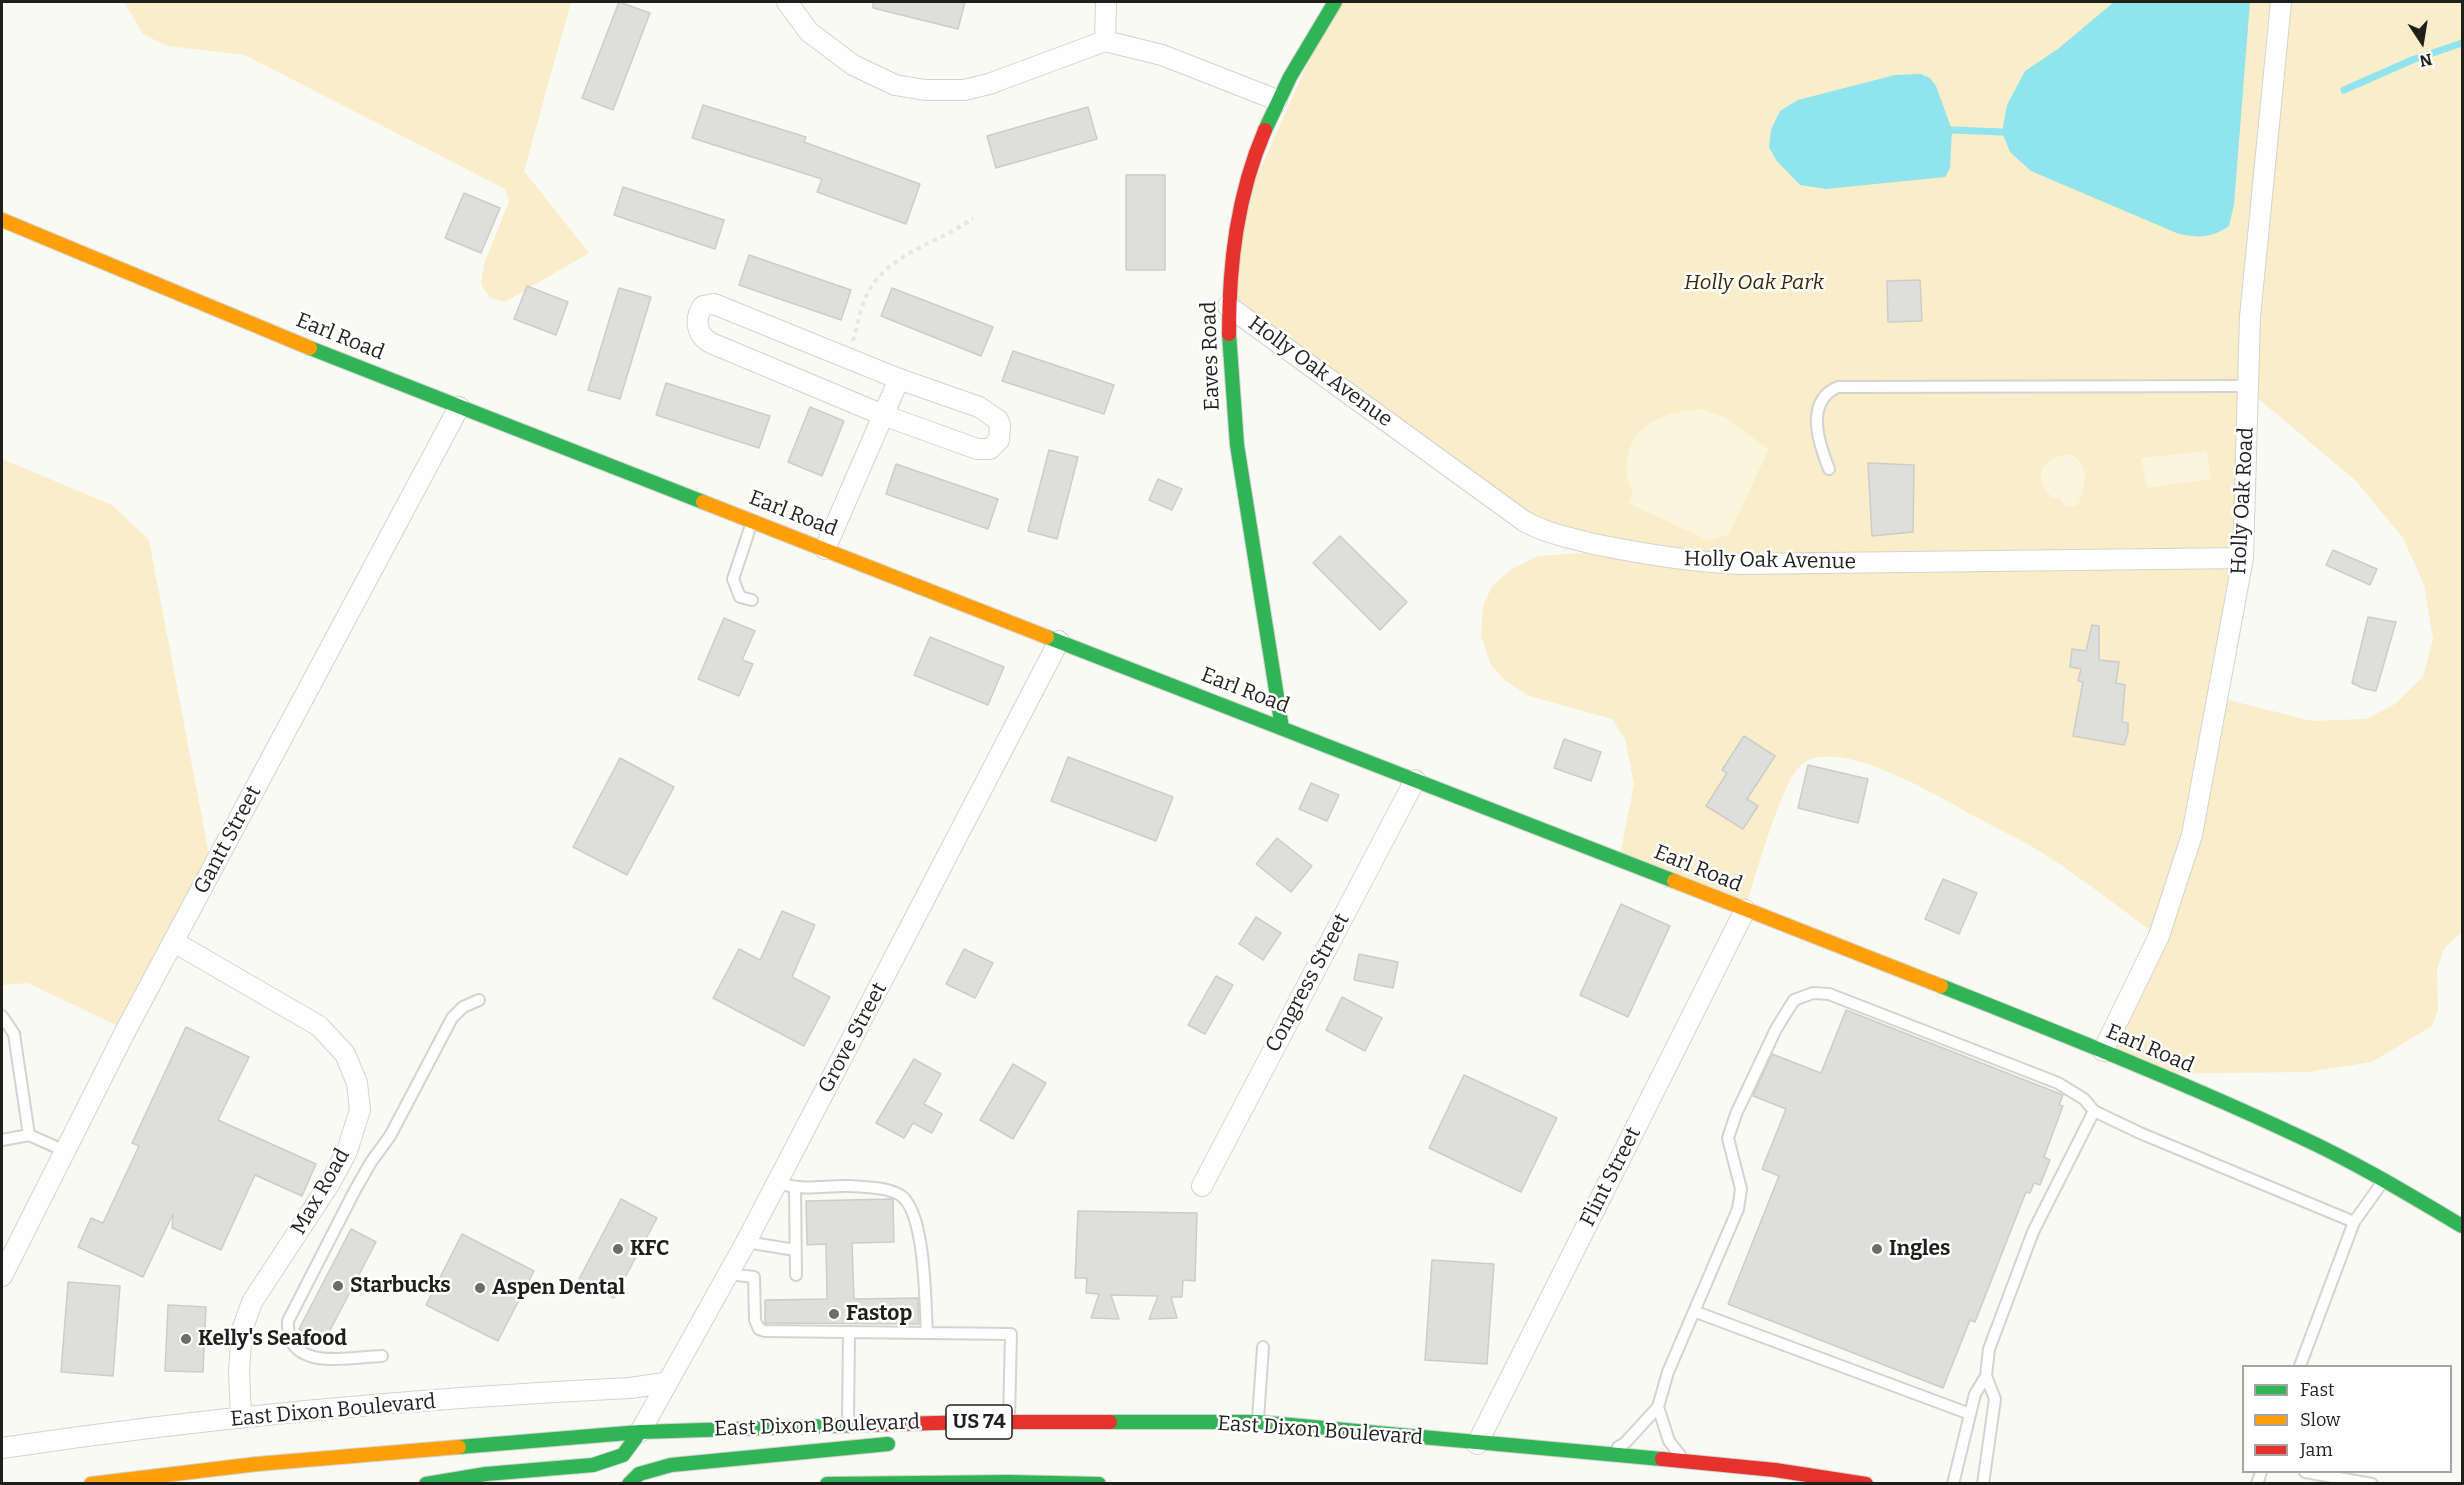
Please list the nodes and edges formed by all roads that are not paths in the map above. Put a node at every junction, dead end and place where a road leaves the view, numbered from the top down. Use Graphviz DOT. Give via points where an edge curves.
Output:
graph roads {
  1 [pos="787,2"];
  2 [pos="1106,2"];
  3 [pos="1335,2"];
  4 [pos="2281,2"];
  5 [pos="1105,41"];
  6 [pos="1277,100"];
  7 [pos="2,220"];
  8 [pos="1228,306"];
  9 [pos="899,379"];
  10 [pos="2248,386"];
  11 [pos="459,407"];
  12 [pos="883,415"];
  13 [pos="1828,469"];
  14 [pos="752,521"];
  15 [pos="825,549"];
  16 [pos="2243,558"];
  17 [pos="752,600"];
  18 [pos="1059,641"];
  19 [pos="1282,728"];
  20 [pos="1415,780"];
  21 [pos="1745,910"];
  22 [pos="174,942"];
  23 [pos="479,1000"];
  24 [pos="2,1016"];
  25 [pos="2103,1051"];
  26 [pos="2094,1110"];
  27 [pos="29,1135"];
  28 [pos="2,1140"];
  29 [pos="65,1151"];
  30 [pos="2384,1180"];
  31 [pos="786,1185"];
  32 [pos="1202,1186"];
  33 [pos="2354,1222"];
  34 [pos="2463,1226"];
  35 [pos="746,1242"];
  36 [pos="795,1250"];
  37 [pos="728,1274"];
  38 [pos="796,1275"];
  39 [pos="2,1276"];
  40 [pos="1696,1312"];
  41 [pos="849,1332"];
  42 [pos="927,1334"];
  43 [pos="1263,1347"];
  44 [pos="382,1356"];
  45 [pos="2300,1365"];
  46 [pos="1986,1376"];
  47 [pos="665,1383"];
  48 [pos="1658,1407"];
  49 [pos="1970,1414"];
  50 [pos="241,1418"];
  51 [pos="974,1422"];
  52 [pos="1009,1422"];
  53 [pos="1258,1422"];
  54 [pos="848,1425"];
  55 [pos="640,1432"];
  56 [pos="923,1438"];
  57 [pos="903,1442"];
  58 [pos="1477,1444"];
  59 [pos="2,1448"];
  60 [pos="1605,1454"];
  61 [pos="1687,1462"];
  62 [pos="2311,1473"];
  63 [pos="971,1483"];
  64 [pos="1010,1483"];
  65 [pos="91,1484"];
  66 [pos="426,1484"];
  67 [pos="629,1484"];
  68 [pos="827,1484"];
  69 [pos="1099,1484"];
  70 [pos="1866,1484"];
  71 [pos="1953,1484"];
  72 [pos="1983,1484"];
  73 [pos="2372,1484"];
  1 -- 5 [label="street" via="809,32 853,65 895,85 926,90 964,90 989,84"];
  2 -- 5 [label="street"];
  3 -- 6 [label="main road, Eaves Road"];
  4 -- 10 [label="street, Holly Oak Road" via="2250,317"];
  5 -- 6 [label="street" via="1162,55"];
  6 -- 8 [label="main road, Eaves Road" via="1253,159 1239,216"];
  7 -- 11 [label="main road, Earl Road"];
  8 -- 16 [label="street, Holly Oak Avenue" via="1524,521 1563,537 1695,562 1740,564"];
  8 -- 19 [label="main road, Eaves Road" via="1230,382 1238,457"];
  9 -- 12 [label="street"];
  9 -- 12 [label="street" via="994,416 1000,426 999,440 990,449 976,449"];
  9 -- 12 [label="street" via="719,305 703,306 698,315 698,331 705,340"];
  10 -- 13 [label="lane" via="1838,387 1821,404 1816,427"];
  10 -- 16 [label="street, Holly Oak Road"];
  11 -- 14 [label="main road, Earl Road"];
  11 -- 22 [label="street, Gantt Street"];
  12 -- 15 [label="street"];
  14 -- 15 [label="main road, Earl Road"];
  14 -- 17 [label="lane" via="733,579 740,597"];
  15 -- 18 [label="main road, Earl Road"];
  16 -- 25 [label="street, Holly Oak Road" via="2192,835 2159,936"];
  18 -- 19 [label="main road, Earl Road"];
  18 -- 31 [label="street, Grove Street"];
  19 -- 20 [label="main road, Earl Road"];
  20 -- 21 [label="main road, Earl Road"];
  20 -- 32 [label="street, Congress Street"];
  21 -- 25 [label="main road, Earl Road"];
  21 -- 58 [label="street, Flint Street"];
  22 -- 29 [label="street, Gantt Street"];
  22 -- 50 [label="street, Max Road" via="320,1026 345,1054 357,1083 360,1110 347,1151 252,1302 242,1330"];
  23 -- 44 [label="lane" via="463,1007 452,1018 390,1136 370,1162 288,1321 295,1348 304,1356"];
  24 -- 27 [label="lane" via="14,1034"];
  25 -- 30 [label="main road, Earl Road" via="2299,1136"];
  26 -- 33 [label="lane"];
  26 -- 40 [label="lane" via="2058,1083 1829,994 1813,993 1794,1000 1776,1029 1728,1138 1742,1189 1738,1209"];
  26 -- 46 [label="lane" via="2033,1232 1989,1349"];
  27 -- 28 [label="lane"];
  27 -- 29 [label="lane"];
  29 -- 39 [label="street, Gantt Street"];
  30 -- 33 [label="lane"];
  30 -- 34 [label="main road, Earl Road"];
  31 -- 35 [label="street, Grove Street"];
  31 -- 36 [label="lane"];
  31 -- 42 [label="lane" via="884,1190 907,1202 920,1238"];
  33 -- 45 [label="lane"];
  35 -- 36 [label="lane"];
  35 -- 37 [label="street, Grove Street"];
  36 -- 38 [label="lane"];
  37 -- 41 [label="lane" via="754,1276 755,1320 759,1329"];
  37 -- 47 [label="street, Grove Street"];
  40 -- 48 [label="lane" via="1668,1372"];
  40 -- 49 [label="lane"];
  41 -- 42 [label="lane"];
  41 -- 54 [label="lane"];
  42 -- 52 [label="lane" via="1011,1334"];
  43 -- 53 [label="lane"];
  46 -- 49 [label="lane" via="1975,1394"];
  46 -- 72 [label="lane" via="1995,1399"];
  47 -- 50 [label="street, East Dixon Boulevard"];
  47 -- 55 [label="street, Grove Street"];
  48 -- 60 [label="lane" via="1625,1443"];
  48 -- 61 [label="lane" via="1669,1441"];
  49 -- 71 [label="lane"];
  50 -- 59 [label="street, East Dixon Boulevard"];
  51 -- 52 [label="main road, East Dixon Boulevard / US 74"];
  51 -- 54 [label="main road, East Dixon Boulevard / US 74"];
  51 -- 56 [label="main road"];
  52 -- 53 [label="main road, East Dixon Boulevard / US 74"];
  53 -- 58 [label="main road, East Dixon Boulevard / US 74"];
  54 -- 55 [label="main road, East Dixon Boulevard / US 74"];
  55 -- 65 [label="main road, East Dixon Boulevard / US 74" via="257,1464"];
  55 -- 66 [label="main road" via="629,1449 606,1462"];
  57 -- 67 [label="main road" via="671,1465 639,1474"];
  58 -- 60 [label="main road, East Dixon Boulevard / US 74"];
  60 -- 61 [label="main road, East Dixon Boulevard / US 74"];
  61 -- 70 [label="main road, East Dixon Boulevard / US 74"];
  62 -- 73 [label="lane"];
  63 -- 64 [label="main road"];
  63 -- 68 [label="main road"];
  64 -- 69 [label="main road"];
}
